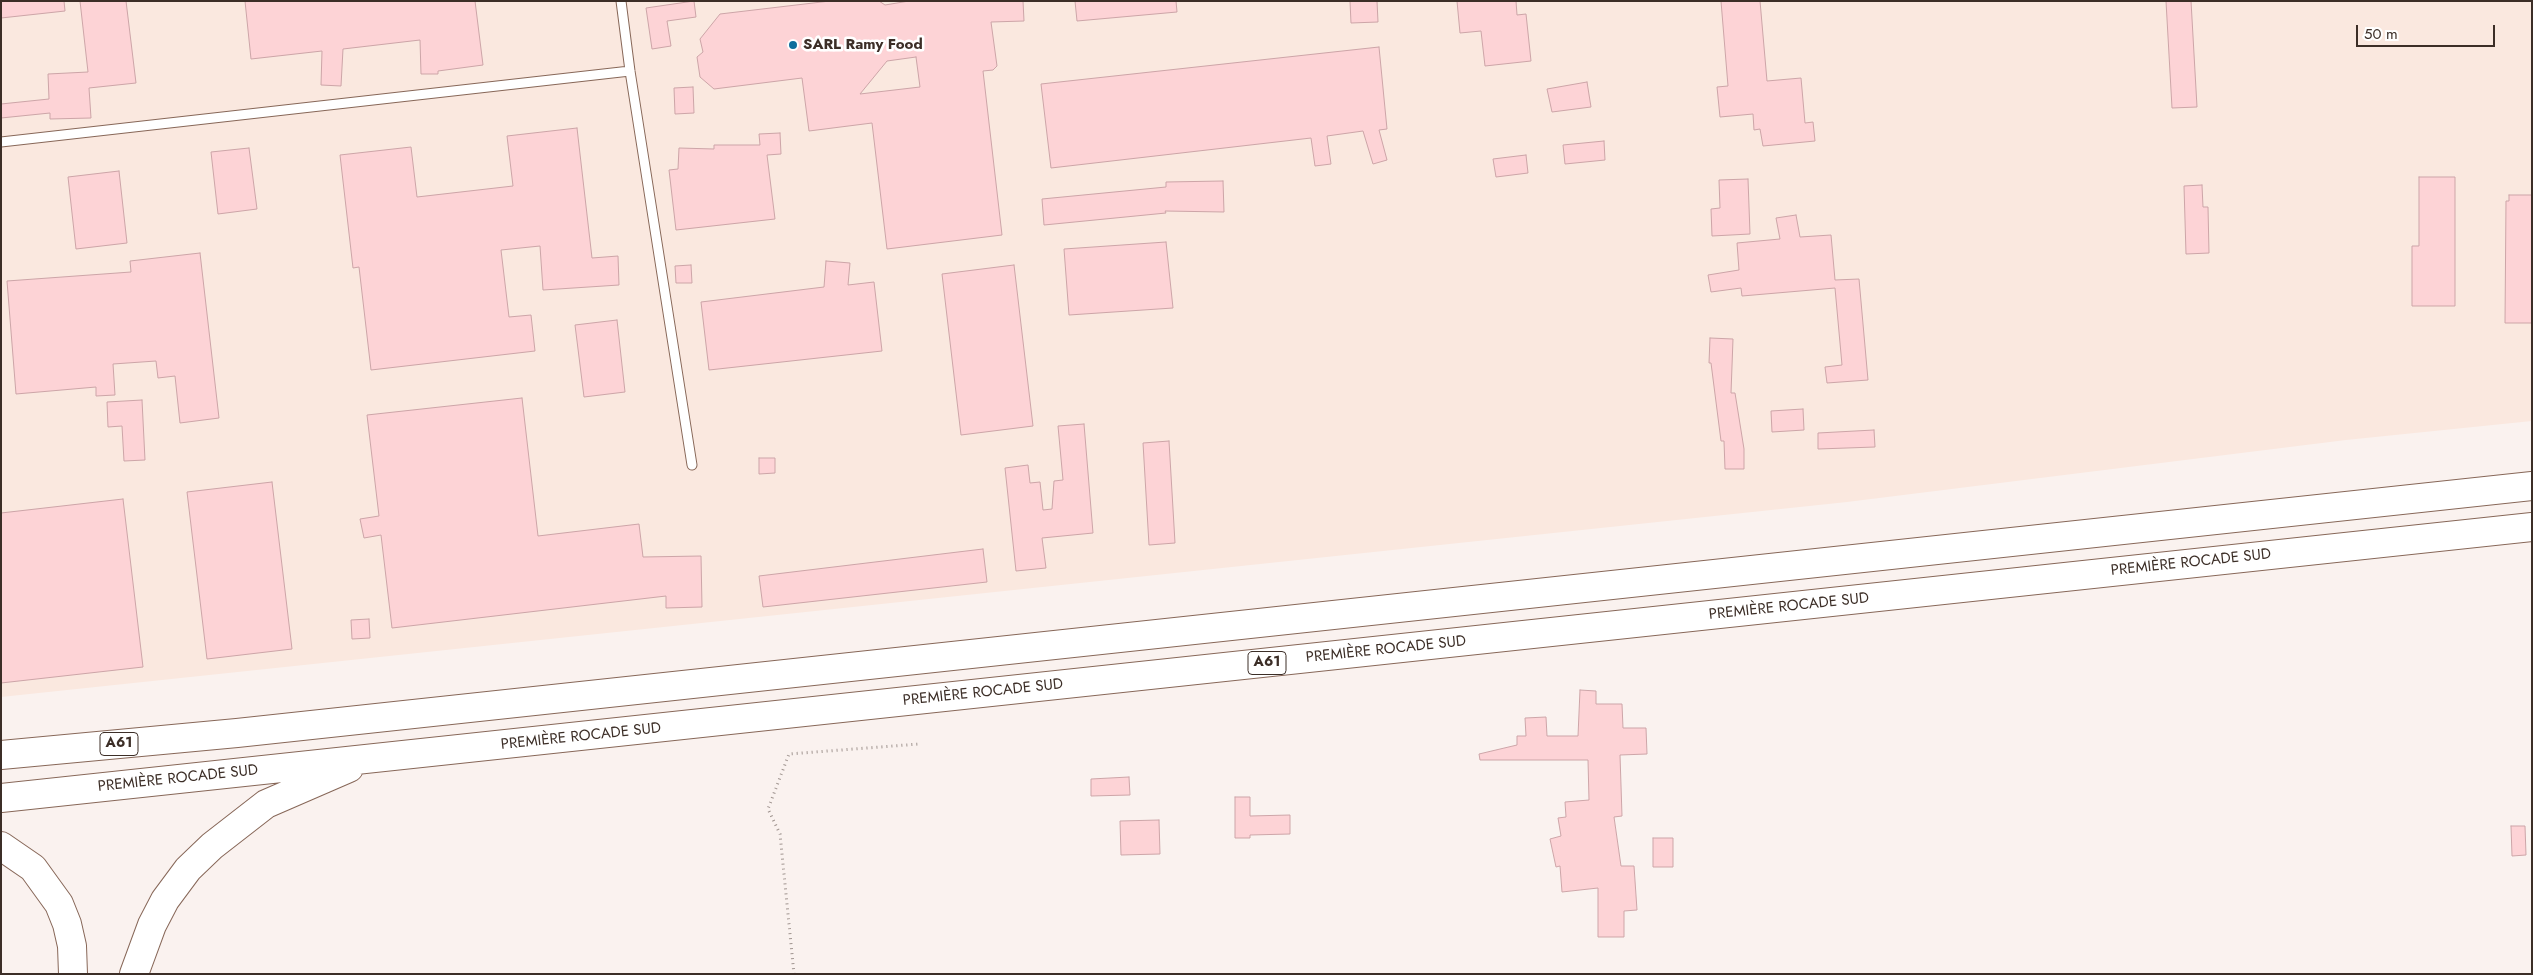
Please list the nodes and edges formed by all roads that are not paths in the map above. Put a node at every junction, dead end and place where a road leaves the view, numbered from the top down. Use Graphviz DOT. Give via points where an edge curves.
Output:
graph roads {
  1 [pos="622,1"];
  2 [pos="630,72"];
  3 [pos="1,142"];
  4 [pos="692,464"];
  5 [pos="2532,486"];
  6 [pos="2532,527"];
  7 [pos="1,755"];
  8 [pos="364,760"];
  9 [pos="1,798"];
  10 [pos="1,846"];
  11 [pos="73,974"];
  12 [pos="134,974"];
  1 -- 2 [label="lane"];
  2 -- 3 [label="lane"];
  2 -- 4 [label="lane"];
  5 -- 7 [label="highway, A61" via="247,732"];
  6 -- 8 [label="highway, PREMIÈRE ROCADE SUD / A61"];
  8 -- 9 [label="highway, PREMIÈRE ROCADE SUD / A61"];
  8 -- 12 [label="highway" via="335,776 266,804 212,846 188,869 165,900"];
  10 -- 11 [label="highway" via="33,868 59,904 72,946"];
}
